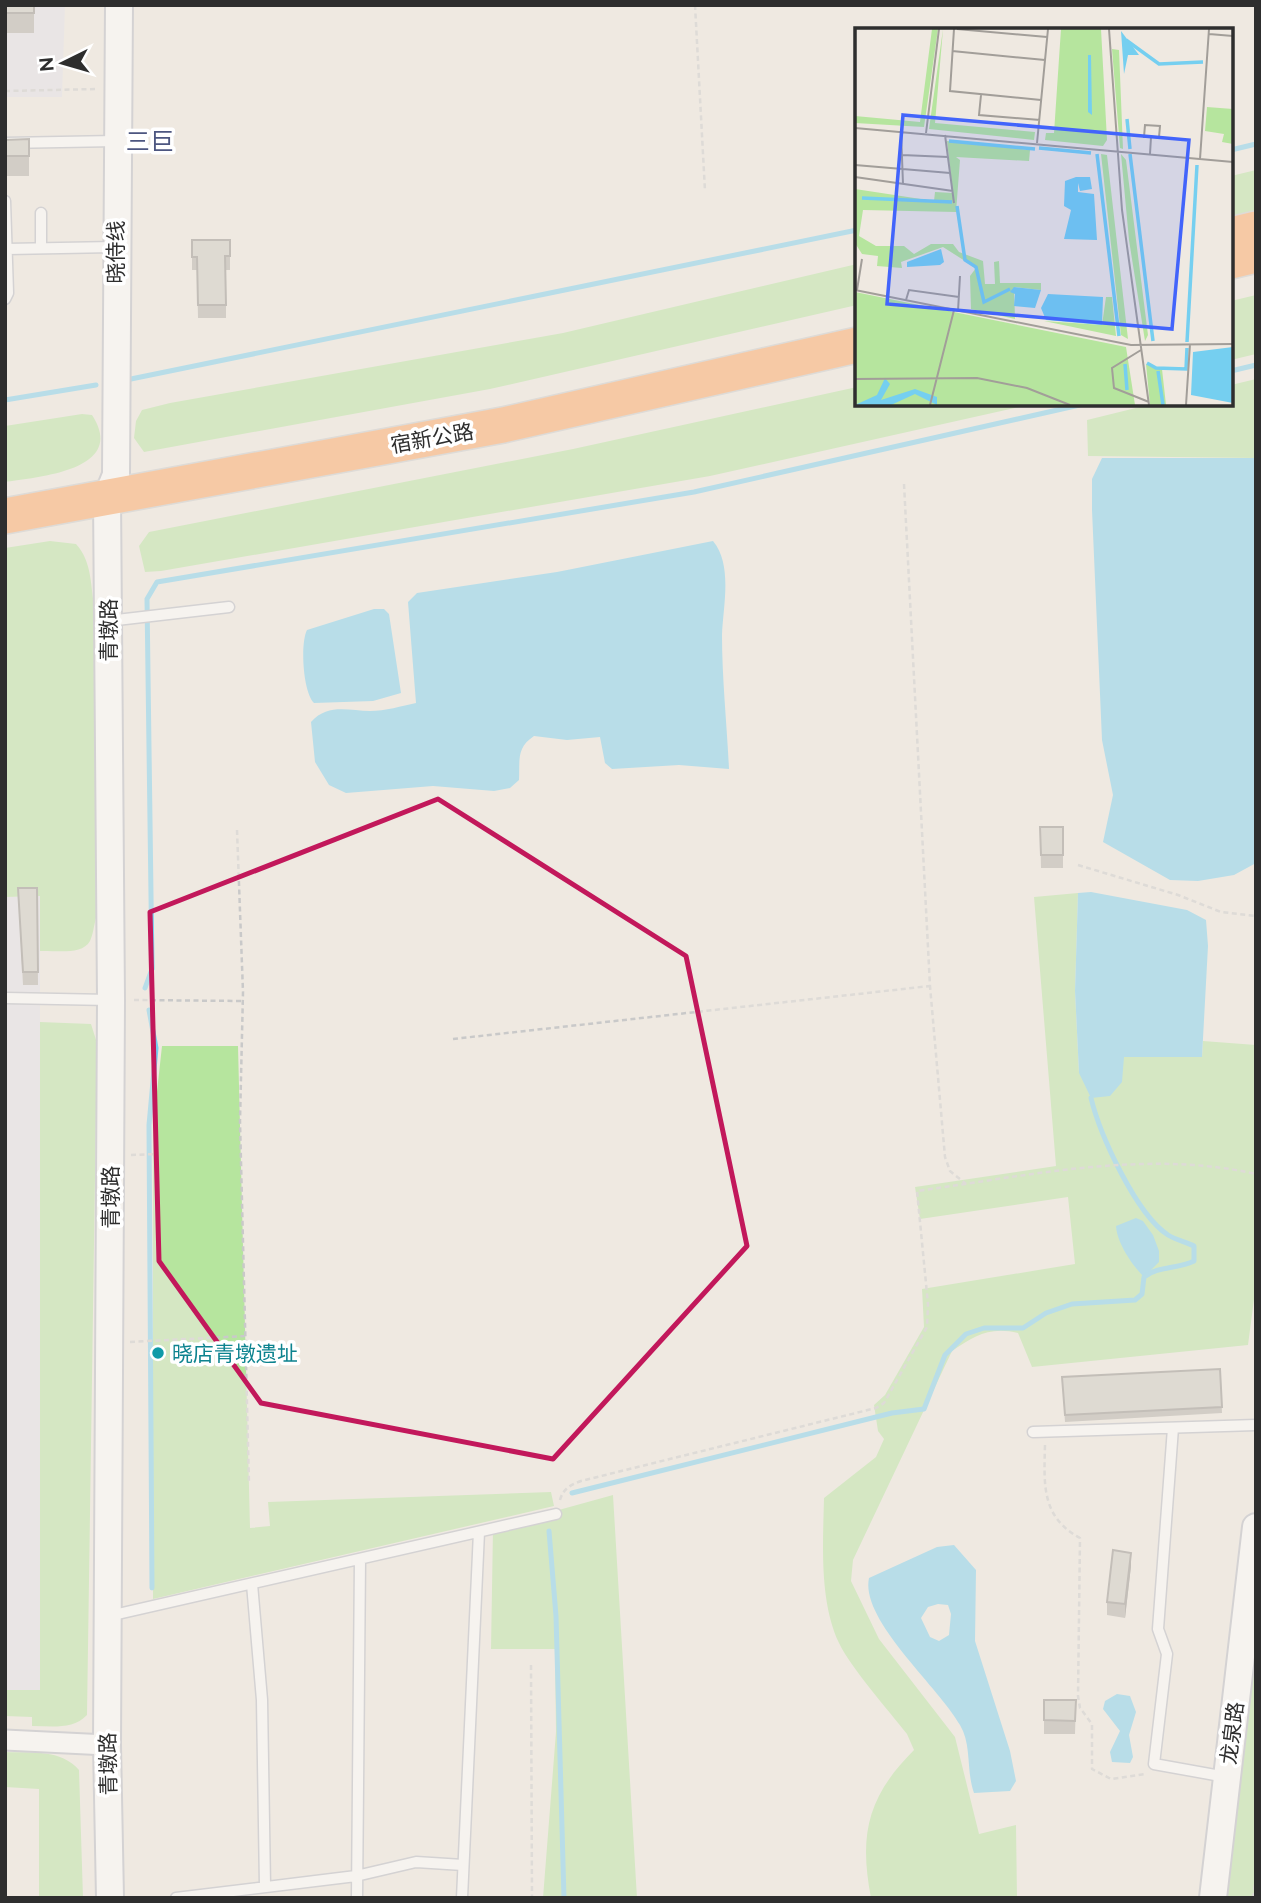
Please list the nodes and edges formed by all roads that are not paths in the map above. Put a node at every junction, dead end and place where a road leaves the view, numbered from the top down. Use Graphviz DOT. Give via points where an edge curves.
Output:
graph roads {
  1 [pos="119,5"];
  2 [pos="116,141"];
  3 [pos="5,143"];
  4 [pos="5,201"];
  5 [pos="41,213"];
  6 [pos="1256,229"];
  7 [pos="1233,234"];
  8 [pos="115,247"];
  9 [pos="41,248"];
  10 [pos="7,249"];
  11 [pos="1256,256"];
  12 [pos="1233,261"];
  13 [pos="5,299"];
  14 [pos="855,325"];
  15 [pos="855,345"];
  16 [pos="111,486"];
  17 [pos="5,495"];
  18 [pos="5,516"];
  19 [pos="229,607"];
  20 [pos="108,621"];
  21 [pos="5,998"];
  22 [pos="111,1000"];
  23 [pos="1256,1424"];
  24 [pos="1173,1429"];
  25 [pos="1033,1432"];
  26 [pos="556,1514"];
  27 [pos="1256,1527"];
  28 [pos="479,1532"];
  29 [pos="360,1559"];
  30 [pos="252,1584"];
  31 [pos="108,1616"];
  32 [pos="5,1740"];
  33 [pos="107,1745"];
  34 [pos="1227,1777"];
  35 [pos="463,1865"];
  36 [pos="356,1876"];
  37 [pos="265,1886"];
  38 [pos="110,1898"];
  39 [pos="176,1898"];
  40 [pos="357,1898"];
  41 [pos="461,1898"];
  42 [pos="1213,1898"];
  1 -- 2 [label="main road, 晓侍线"];
  2 -- 3 [label="lane"];
  2 -- 8 [label="main road, 晓侍线"];
  4 -- 10 [label="lane"];
  5 -- 9 [label="lane"];
  6 -- 7 [label="highway"];
  8 -- 9 [label="lane"];
  8 -- 16 [label="main road, 晓侍线"];
  9 -- 10 [label="lane"];
  10 -- 13 [label="lane"];
  11 -- 12 [label="highway"];
  14 -- 16 [label="highway, 宿新公路"];
  15 -- 16 [label="highway, 宿新公路" via="502,425"];
  16 -- 17 [label="highway, 宿新公路"];
  16 -- 18 [label="highway, 宿新公路"];
  16 -- 20 [label="main road, 青墩路"];
  19 -- 20 [label="lane"];
  20 -- 22 [label="main road, 青墩路"];
  21 -- 22 [label="lane"];
  22 -- 31 [label="main road, 青墩路"];
  23 -- 25 [label="lane"];
  24 -- 34 [label="lane" via="1158,1629 1167,1654 1154,1764"];
  26 -- 28 [label="lane"];
  27 -- 34 [label="main road, 龙泉路"];
  28 -- 29 [label="lane"];
  28 -- 35 [label="lane"];
  29 -- 30 [label="lane"];
  29 -- 36 [label="lane"];
  30 -- 31 [label="lane"];
  30 -- 37 [label="lane" via="262,1700"];
  31 -- 33 [label="main road, 青墩路"];
  32 -- 33 [label="street"];
  33 -- 38 [label="main road, 青墩路"];
  34 -- 42 [label="main road, 龙泉路"];
  35 -- 36 [label="lane" via="416,1862"];
  35 -- 41 [label="lane"];
  36 -- 37 [label="lane"];
  36 -- 40 [label="lane"];
  37 -- 39 [label="lane"];
}
